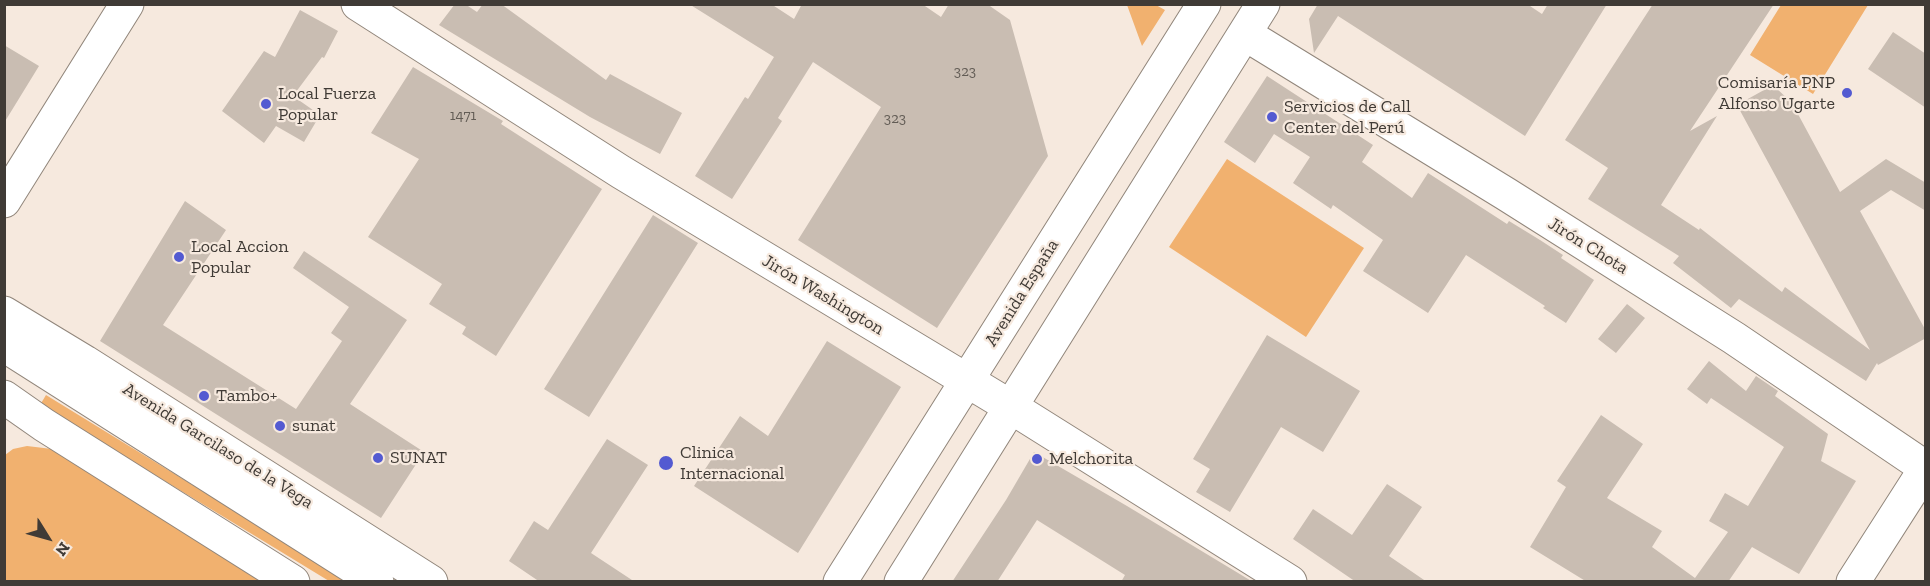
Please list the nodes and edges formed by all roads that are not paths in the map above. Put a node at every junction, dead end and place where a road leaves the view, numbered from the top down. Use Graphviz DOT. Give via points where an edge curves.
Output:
graph roads {
  1 [pos="127,4"];
  2 [pos="358,4"];
  3 [pos="1204,4"];
  4 [pos="1263,4"];
  5 [pos="1245,34"];
  6 [pos="4,201"];
  7 [pos="4,313"];
  8 [pos="4,345"];
  9 [pos="989,394"];
  10 [pos="4,397"];
  11 [pos="1926,468"];
  12 [pos="293,582"];
  13 [pos="377,582"];
  14 [pos="431,582"];
  15 [pos="840,582"];
  16 [pos="902,582"];
  17 [pos="1290,582"];
  18 [pos="1853,582"];
  1 -- 6 [label="street"];
  2 -- 9 [label="street, Jirón Washington" via="621,172"];
  3 -- 9 [label="street, Avenida España"];
  4 -- 5 [label="street, Avenida España"];
  5 -- 9 [label="street, Avenida España"];
  5 -- 11 [label="street, Jirón Chota" via="1734,338"];
  7 -- 14 [label="street, Avenida Garcilaso de la Vega"];
  8 -- 13 [label="street, Avenida Garcilaso de la Vega"];
  9 -- 15 [label="street, Avenida España"];
  9 -- 16 [label="street, Avenida España"];
  9 -- 17 [label="street, Jirón Washington"];
  10 -- 12 [label="street"];
  11 -- 18 [label="street"];
}
